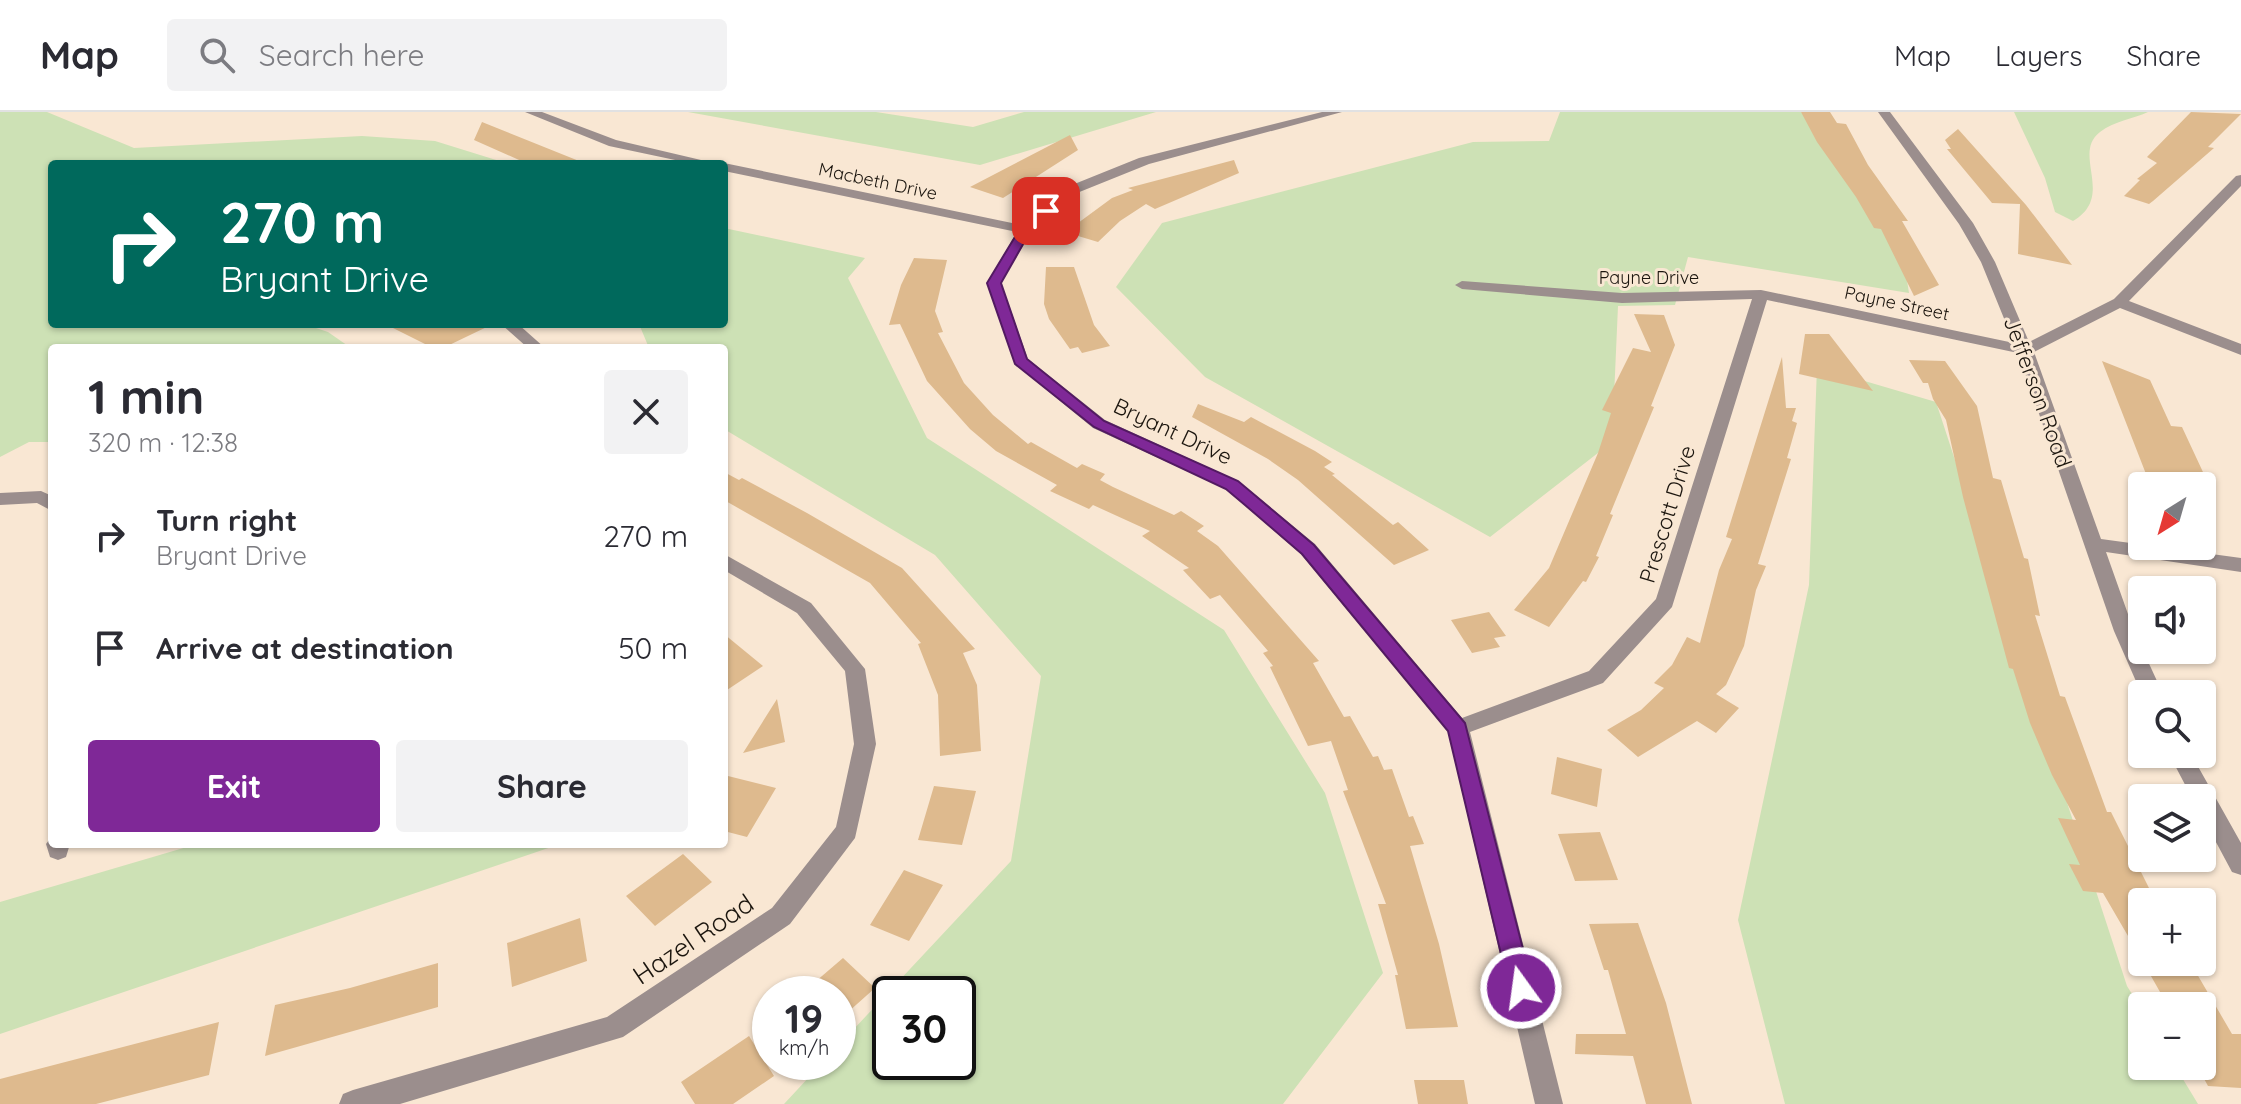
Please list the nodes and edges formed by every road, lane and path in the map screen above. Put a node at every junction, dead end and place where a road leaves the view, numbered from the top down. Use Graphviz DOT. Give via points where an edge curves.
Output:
graph roads {
  1 [pos="531,112"];
  2 [pos="1336,112"];
  3 [pos="1884,112"];
  4 [pos="693,160"];
  5 [pos="728,168"];
  6 [pos="2241,179"];
  7 [pos="1025,230"];
  8 [pos="1458,278"];
  9 [pos="1761,294"];
  10 [pos="2119,302"];
  11 [pos="514,328"];
  12 [pos="532,344"];
  13 [pos="2025,350"];
  14 [pos="2241,350"];
  15 [pos="0,499"];
  16 [pos="48,502"];
  17 [pos="2093,544"];
  18 [pos="728,563"];
  19 [pos="2241,565"];
  20 [pos="2146,680"];
  21 [pos="1458,728"];
  22 [pos="2188,768"];
  23 [pos="2241,865"];
  24 [pos="353,1104"];
  25 [pos="1549,1104"];
  1 -- 4 [label="street" via="613,143"];
  2 -- 7 [label="street, Bryant Drive" via="1144,161 1067,192"];
  3 -- 13 [label="street, Jefferson Road" via="1966,223"];
  5 -- 7 [label="street, Macbeth Drive"];
  6 -- 10 [label="street"];
  7 -- 21 [label="street, Bryant Drive" via="994,283 1021,361 1099,424 1243,494 1308,549"];
  8 -- 9 [label="street, Payne Drive" via="1537,293 1651,298"];
  9 -- 13 [label="street, Payne Street"];
  9 -- 21 [label="street, Prescott Drive" via="1665,602 1596,677"];
  10 -- 13 [label="street"];
  10 -- 14 [label="street"];
  11 -- 12 [label="street"];
  13 -- 17 [label="street, Jefferson Road"];
  15 -- 16 [label="street" via="41,497"];
  17 -- 19 [label="street"];
  17 -- 20 [label="street, Jefferson Road"];
  18 -- 24 [label="street, Hazel Road" via="804,608 855,669 865,744 847,831 781,916 614,1028"];
  21 -- 25 [label="street, Bryant Drive"];
  22 -- 23 [label="street"];
}
